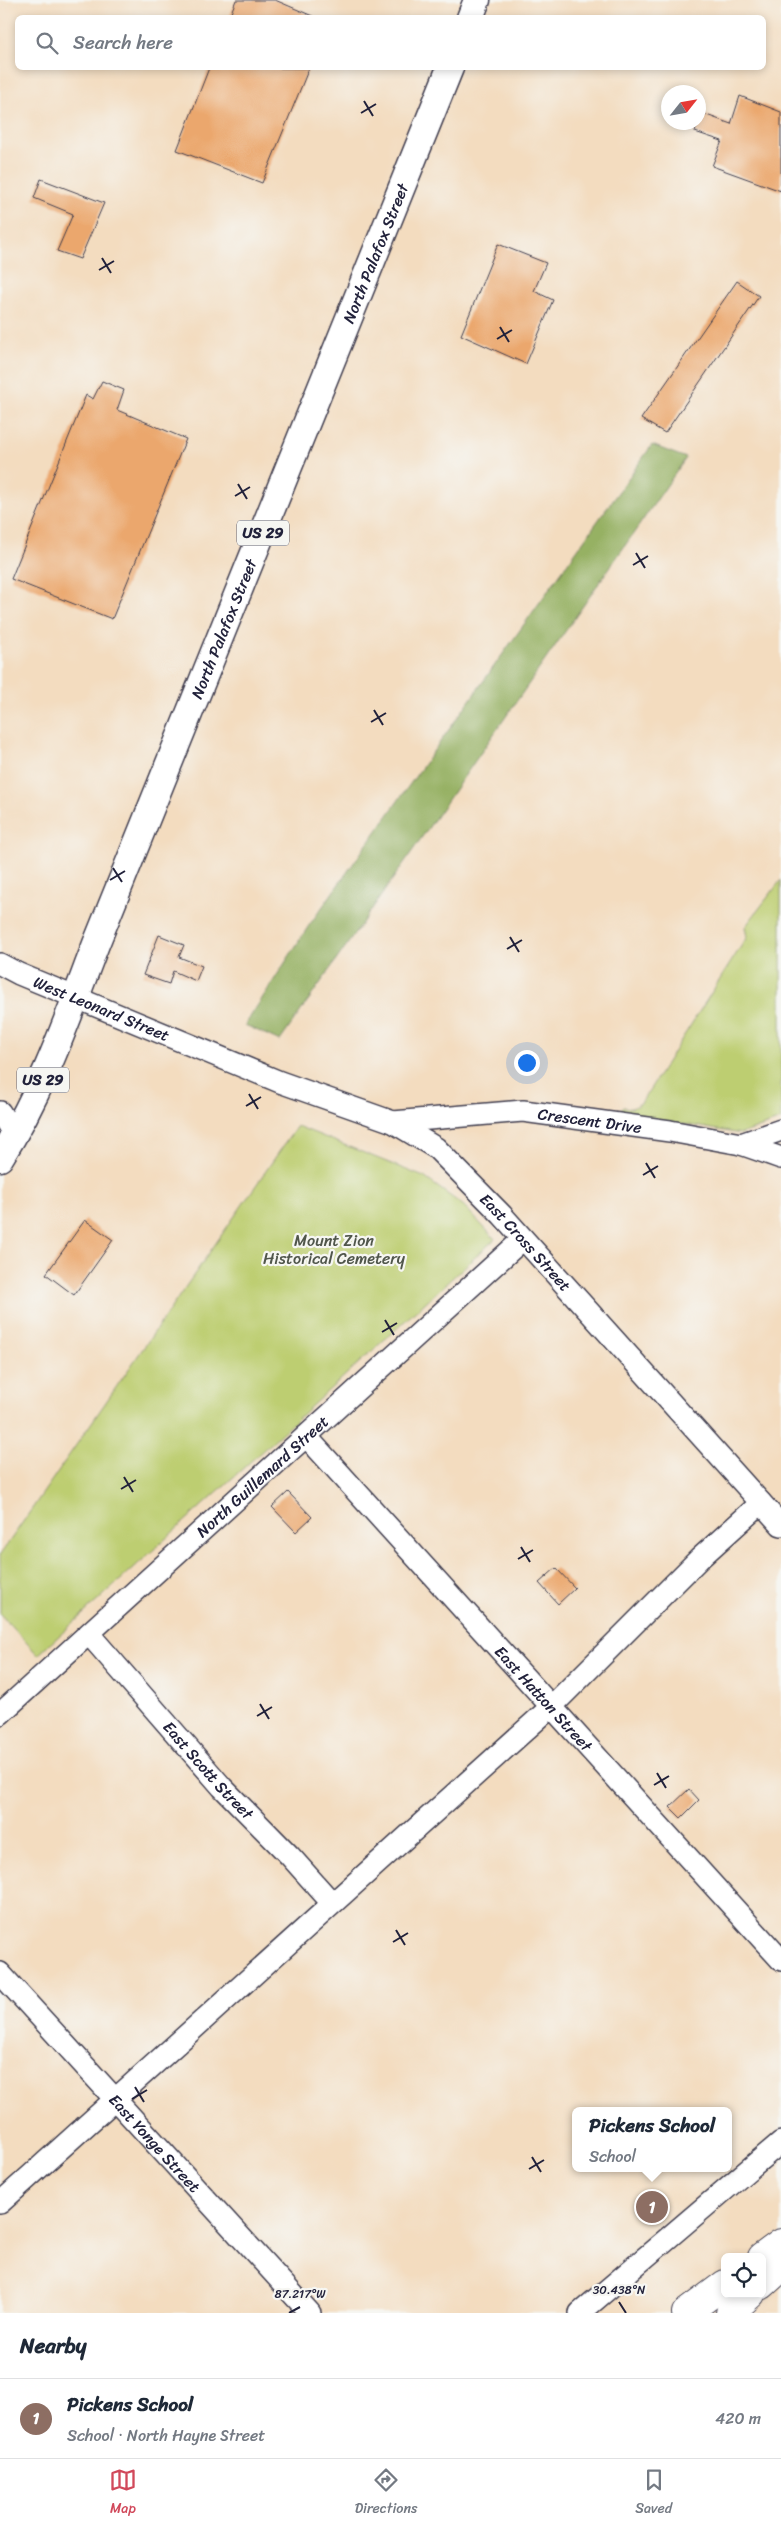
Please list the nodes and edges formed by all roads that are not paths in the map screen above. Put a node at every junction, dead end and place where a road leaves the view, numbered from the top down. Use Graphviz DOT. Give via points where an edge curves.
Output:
graph roads {
  1 [pos="477,0"];
  2 [pos="471,15"];
  3 [pos="449,70"];
  4 [pos="0,964"];
  5 [pos="75,998"];
  6 [pos="205,1051"];
  7 [pos="0,1112"];
  8 [pos="393,1122"];
  9 [pos="781,1130"];
  10 [pos="14,1135"];
  11 [pos="741,1144"];
  12 [pos="0,1158"];
  13 [pos="781,1158"];
  14 [pos="523,1239"];
  15 [pos="306,1436"];
  16 [pos="761,1503"];
  17 [pos="781,1525"];
  18 [pos="90,1634"];
  19 [pos="551,1707"];
  20 [pos="0,1714"];
  21 [pos="332,1903"];
  22 [pos="781,1960"];
  23 [pos="0,1973"];
  24 [pos="116,2100"];
  25 [pos="781,2142"];
  26 [pos="0,2203"];
  27 [pos="781,2243"];
  28 [pos="766,2254"];
  29 [pos="781,2268"];
  30 [pos="766,2281"];
  31 [pos="721,2287"];
  32 [pos="747,2298"];
  33 [pos="310,2313"];
  34 [pos="580,2313"];
  35 [pos="686,2313"];
  36 [pos="730,2313"];
  1 -- 2 [label="main road"];
  3 -- 5 [label="main road, North Palafox Street / US 29"];
  4 -- 5 [label="street, West Leonard Street"];
  5 -- 6 [label="street, West Leonard Street"];
  5 -- 10 [label="main road, North Palafox Street / US 29" via="38,1090"];
  6 -- 8 [label="street, East Cross Street"];
  7 -- 10 [label="street"];
  8 -- 11 [label="street, Crescent Drive" via="523,1111"];
  8 -- 14 [label="street, East Cross Street" via="436,1148"];
  9 -- 11 [label="street"];
  10 -- 12 [label="main road, North Palafox Street / US 29"];
  11 -- 13 [label="street, Crescent Drive"];
  14 -- 15 [label="street, North Guillemard Street"];
  14 -- 16 [label="street, East Cross Street"];
  15 -- 18 [label="street, North Guillemard Street"];
  15 -- 19 [label="street, East Hatton Street"];
  16 -- 17 [label="street, East Cross Street"];
  16 -- 19 [label="street" via="686,1572"];
  18 -- 20 [label="street, North Guillemard Street"];
  18 -- 21 [label="street, East Scott Street" via="222,1787"];
  19 -- 21 [label="street"];
  19 -- 22 [label="street, East Hatton Street"];
  21 -- 24 [label="street"];
  23 -- 24 [label="street, East Yonge Street"];
  24 -- 26 [label="street"];
  24 -- 33 [label="street, East Yonge Street"];
  25 -- 34 [label="street"];
  27 -- 28 [label="highway"];
  29 -- 30 [label="highway"];
  31 -- 35 [label="highway"];
  32 -- 36 [label="highway"];
}
